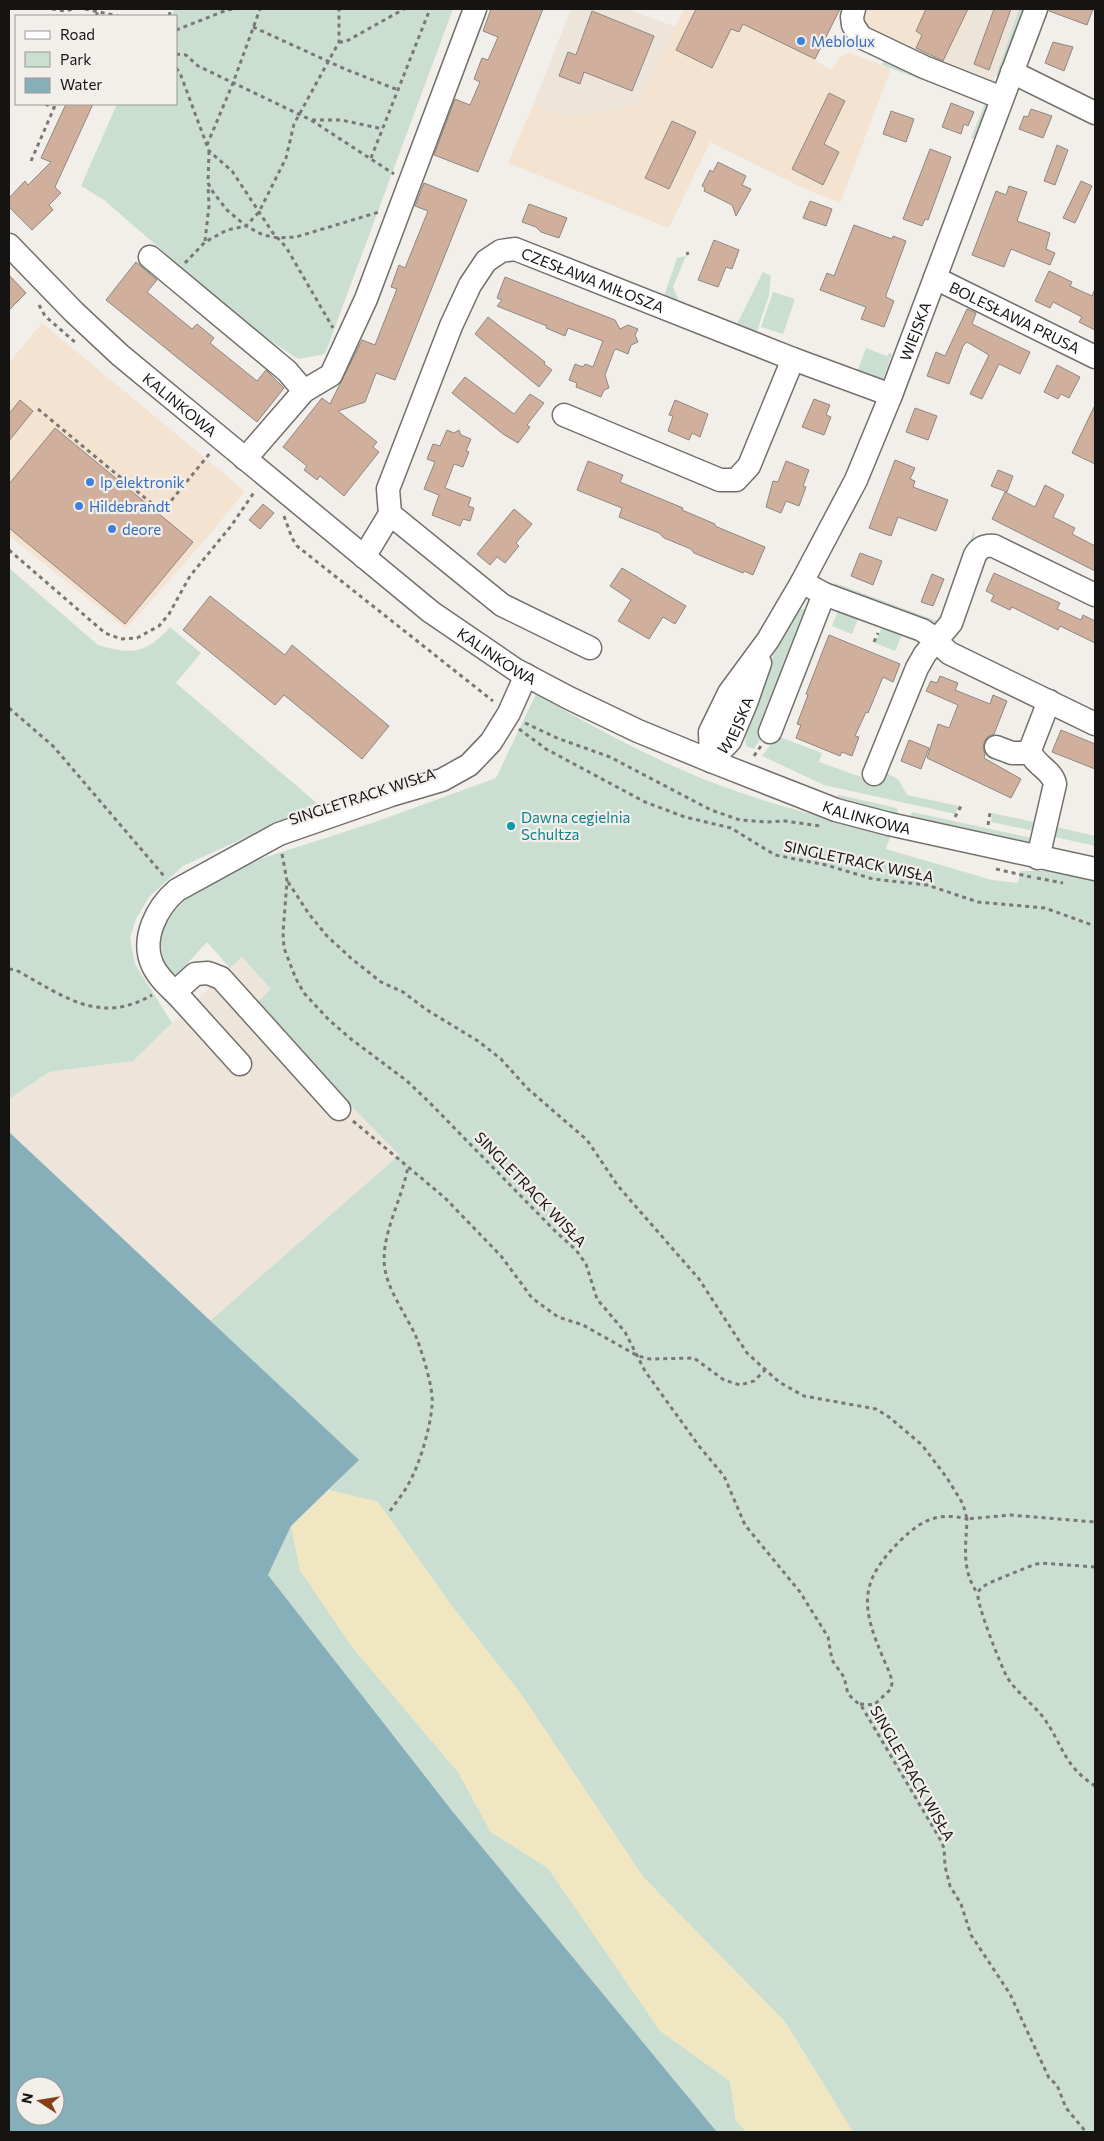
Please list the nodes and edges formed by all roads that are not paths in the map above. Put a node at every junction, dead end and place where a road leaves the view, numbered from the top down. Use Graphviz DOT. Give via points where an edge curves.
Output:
graph roads {
  1 [pos="476,9"];
  2 [pos="854,9"];
  3 [pos="1036,9"];
  4 [pos="1012,72"];
  5 [pos="1002,98"];
  6 [pos="1095,113"];
  7 [pos="9,245"];
  8 [pos="150,257"];
  9 [pos="934,278"];
  10 [pos="1095,357"];
  11 [pos="793,359"];
  12 [pos="304,391"];
  13 [pos="891,395"];
  14 [pos="564,415"];
  15 [pos="245,459"];
  16 [pos="390,514"];
  17 [pos="364,557"];
  18 [pos="802,582"];
  19 [pos="824,594"];
  20 [pos="1095,595"];
  21 [pos="937,641"];
  22 [pos="590,648"];
  23 [pos="526,675"];
  24 [pos="1049,701"];
  25 [pos="1095,724"];
  26 [pos="770,732"];
  27 [pos="996,747"];
  28 [pos="1030,753"];
  29 [pos="711,761"];
  30 [pos="874,774"];
  31 [pos="1038,858"];
  32 [pos="1095,869"];
  33 [pos="171,989"];
  34 [pos="240,1064"];
  35 [pos="339,1109"];
  1 -- 12 [label="street" via="366,299 331,374"];
  2 -- 5 [label="street" via="853,25 861,37 924,67"];
  3 -- 4 [label="street, WIEJSKA"];
  4 -- 5 [label="street, WIEJSKA"];
  4 -- 6 [label="street"];
  5 -- 9 [label="street, WIEJSKA"];
  7 -- 15 [label="street, KALINKOWA" via="120,355"];
  8 -- 12 [label="street" via="287,371"];
  9 -- 10 [label="street, BOLESŁAWA PRUSA"];
  9 -- 13 [label="street, WIEJSKA"];
  11 -- 13 [label="street, CZESŁAWA MIŁOSZA"];
  11 -- 14 [label="street" via="749,466 736,480 720,480"];
  11 -- 16 [label="street, CZESŁAWA MIŁOSZA" via="524,252 515,249 501,251 486,261 470,284 451,326 388,489"];
  12 -- 15 [label="street"];
  13 -- 18 [label="street, WIEJSKA" via="856,480"];
  15 -- 17 [label="street, KALINKOWA"];
  16 -- 17 [label="street"];
  16 -- 22 [label="street" via="502,605"];
  17 -- 23 [label="street, KALINKOWA" via="439,618"];
  18 -- 19 [label="street"];
  18 -- 29 [label="street, WIEJSKA" via="768,640 730,741"];
  19 -- 21 [label="street" via="922,630"];
  19 -- 26 [label="street"];
  20 -- 21 [label="street" via="994,546 984,546 976,556 951,623"];
  21 -- 24 [label="street" via="950,653"];
  21 -- 30 [label="street" via="917,668"];
  23 -- 29 [label="street, KALINKOWA" via="638,731"];
  23 -- 33 [label="street" via="491,742 469,765 442,780 391,794 279,834 177,890 165,900 150,933 150,952 153,965"];
  24 -- 25 [label="street"];
  24 -- 28 [label="street"];
  27 -- 28 [label="street" via="1012,753"];
  28 -- 31 [label="street" via="1053,777 1055,784"];
  29 -- 31 [label="street, KALINKOWA" via="836,810"];
  31 -- 32 [label="street, KALINKOWA"];
  33 -- 34 [label="street"];
  33 -- 35 [label="street" via="195,974 208,973 221,978"];
}
